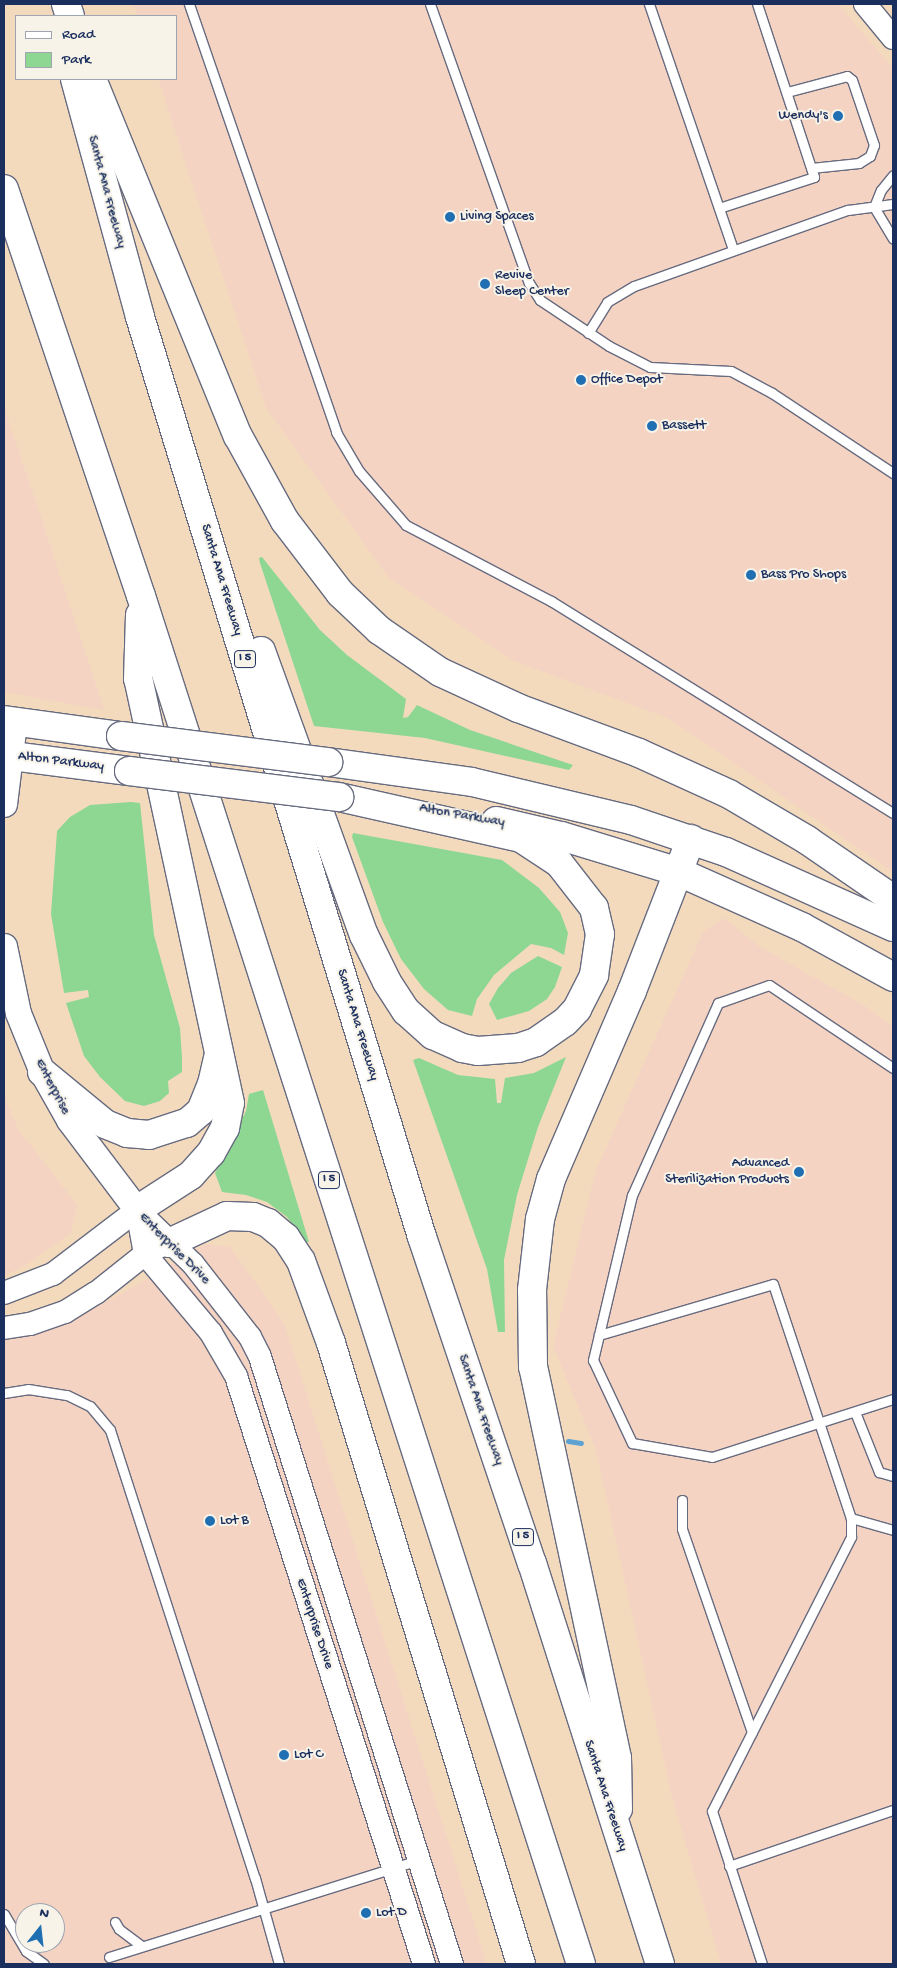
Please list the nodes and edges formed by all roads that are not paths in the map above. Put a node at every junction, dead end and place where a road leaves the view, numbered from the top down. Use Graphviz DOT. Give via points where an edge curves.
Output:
graph roads {
  1 [pos="189,4"];
  2 [pos="430,4"];
  3 [pos="649,4"];
  4 [pos="757,4"];
  5 [pos="865,4"];
  6 [pos="893,38"];
  7 [pos="75,80"];
  8 [pos="92,80"];
  9 [pos="788,92"];
  10 [pos="812,168"];
  11 [pos="893,175"];
  12 [pos="4,189"];
  13 [pos="893,204"];
  14 [pos="874,207"];
  15 [pos="719,208"];
  16 [pos="893,239"];
  17 [pos="733,250"];
  18 [pos="138,311"];
  19 [pos="588,333"];
  20 [pos="893,473"];
  21 [pos="141,596"];
  22 [pos="9,721"];
  23 [pos="7,755"];
  24 [pos="339,797"];
  25 [pos="4,804"];
  26 [pos="893,813"];
  27 [pos="691,839"];
  28 [pos="679,872"];
  29 [pos="893,898"];
  30 [pos="893,927"];
  31 [pos="4,946"];
  32 [pos="893,977"];
  33 [pos="219,1049"];
  34 [pos="893,1068"];
  35 [pos="42,1072"];
  36 [pos="137,1210"];
  37 [pos="157,1248"];
  38 [pos="4,1293"];
  39 [pos="4,1328"];
  40 [pos="599,1335"];
  41 [pos="4,1393"];
  42 [pos="893,1398"];
  43 [pos="855,1412"];
  44 [pos="818,1424"];
  45 [pos="893,1476"];
  46 [pos="682,1500"];
  47 [pos="851,1518"];
  48 [pos="893,1530"];
  49 [pos="752,1732"];
  50 [pos="893,1810"];
  51 [pos="618,1838"];
  52 [pos="420,1859"];
  53 [pos="394,1866"];
  54 [pos="729,1866"];
  55 [pos="262,1908"];
  56 [pos="4,1914"];
  57 [pos="115,1922"];
  58 [pos="140,1946"];
  59 [pos="109,1956"];
  60 [pos="44,1964"];
  61 [pos="278,1964"];
  62 [pos="424,1964"];
  63 [pos="452,1964"];
  64 [pos="522,1964"];
  65 [pos="581,1964"];
  66 [pos="660,1964"];
  67 [pos="762,1964"];
  1 -- 26 [label="lane" via="336,432 359,471 406,525 551,601"];
  2 -- 19 [label="lane" via="529,283 540,300"];
  3 -- 15 [label="lane"];
  4 -- 9 [label="lane"];
  5 -- 6 [label="street"];
  7 -- 18 [label="main road, Santa Ana Freeway / I 5"];
  8 -- 29 [label="main road" via="238,436 285,521 340,593 379,630 440,672 518,708 638,753 729,794 807,840"];
  9 -- 10 [label="lane"];
  9 -- 10 [label="lane" via="847,76 852,80 874,145 870,156 859,162"];
  10 -- 15 [label="lane" via="814,177"];
  11 -- 14 [label="lane" via="881,190"];
  12 -- 21 [label="main road, I 5"];
  13 -- 14 [label="lane"];
  14 -- 16 [label="lane"];
  14 -- 17 [label="lane" via="848,210"];
  15 -- 17 [label="lane"];
  17 -- 19 [label="lane" via="616,295 607,302"];
  18 -- 24 [label="main road" via="345,884 387,982 422,1028 462,1048 495,1051 518,1048 536,1042 565,1022 577,1009 594,975 600,934 594,908 559,863 521,838"];
  18 -- 51 [label="main road, Santa Ana Freeway / I 5" via="422,1237 532,1563"];
  19 -- 20 [label="lane" via="650,367 731,371 772,393"];
  21 -- 33 [label="main road" via="138,679"];
  21 -- 65 [label="main road, I 5"];
  22 -- 23 [label="main road"];
  22 -- 27 [label="main road, bridge" via="328,762 507,789"];
  23 -- 24 [label="main road, Alton Parkway, bridge"];
  23 -- 25 [label="main road"];
  24 -- 28 [label="main road, Alton Parkway" via="509,824 561,836"];
  27 -- 28 [label="main road"];
  27 -- 30 [label="main road" via="771,871"];
  28 -- 32 [label="main road, Alton Parkway" via="810,931"];
  28 -- 51 [label="main road" via="552,1179 540,1219 532,1290 533,1367 617,1758"];
  31 -- 35 [label="main road, Enterprise" via="18,1013"];
  33 -- 35 [label="main road" via="212,1084 201,1111 171,1131 149,1135 127,1133 105,1124"];
  33 -- 36 [label="main road" via="230,1103 225,1128 211,1153 191,1174"];
  34 -- 40 [label="lane" via="769,985 718,1003 632,1196"];
  35 -- 36 [label="main road, Enterprise" via="69,1120"];
  36 -- 37 [label="street, Enterprise Drive"];
  36 -- 38 [label="street" via="53,1274"];
  37 -- 39 [label="street" via="65,1312 30,1324"];
  37 -- 52 [label="street, Enterprise Drive" via="193,1264 223,1300 260,1357"];
  37 -- 53 [label="street, Enterprise Drive" via="236,1376"];
  37 -- 64 [label="main road" via="227,1216 253,1217 268,1223 286,1238 301,1261 331,1343"];
  40 -- 44 [label="lane" via="592,1360 632,1443 712,1457"];
  40 -- 44 [label="lane" via="773,1284"];
  41 -- 55 [label="lane" via="28,1389 67,1395 90,1406 110,1430"];
  42 -- 43 [label="lane"];
  43 -- 44 [label="lane"];
  43 -- 45 [label="lane" via="879,1472"];
  44 -- 47 [label="lane"];
  46 -- 49 [label="lane" via="682,1529"];
  47 -- 48 [label="lane"];
  47 -- 49 [label="lane" via="851,1536"];
  49 -- 54 [label="lane" via="712,1811"];
  50 -- 54 [label="lane"];
  51 -- 66 [label="main road, Santa Ana Freeway / I 5"];
  52 -- 53 [label="lane"];
  52 -- 63 [label="street, Enterprise Drive"];
  53 -- 55 [label="lane"];
  53 -- 62 [label="street, Enterprise Drive"];
  54 -- 67 [label="lane"];
  55 -- 58 [label="lane"];
  55 -- 61 [label="lane"];
  56 -- 60 [label="lane" via="26,1951"];
  57 -- 58 [label="lane"];
  58 -- 59 [label="lane"];
}
